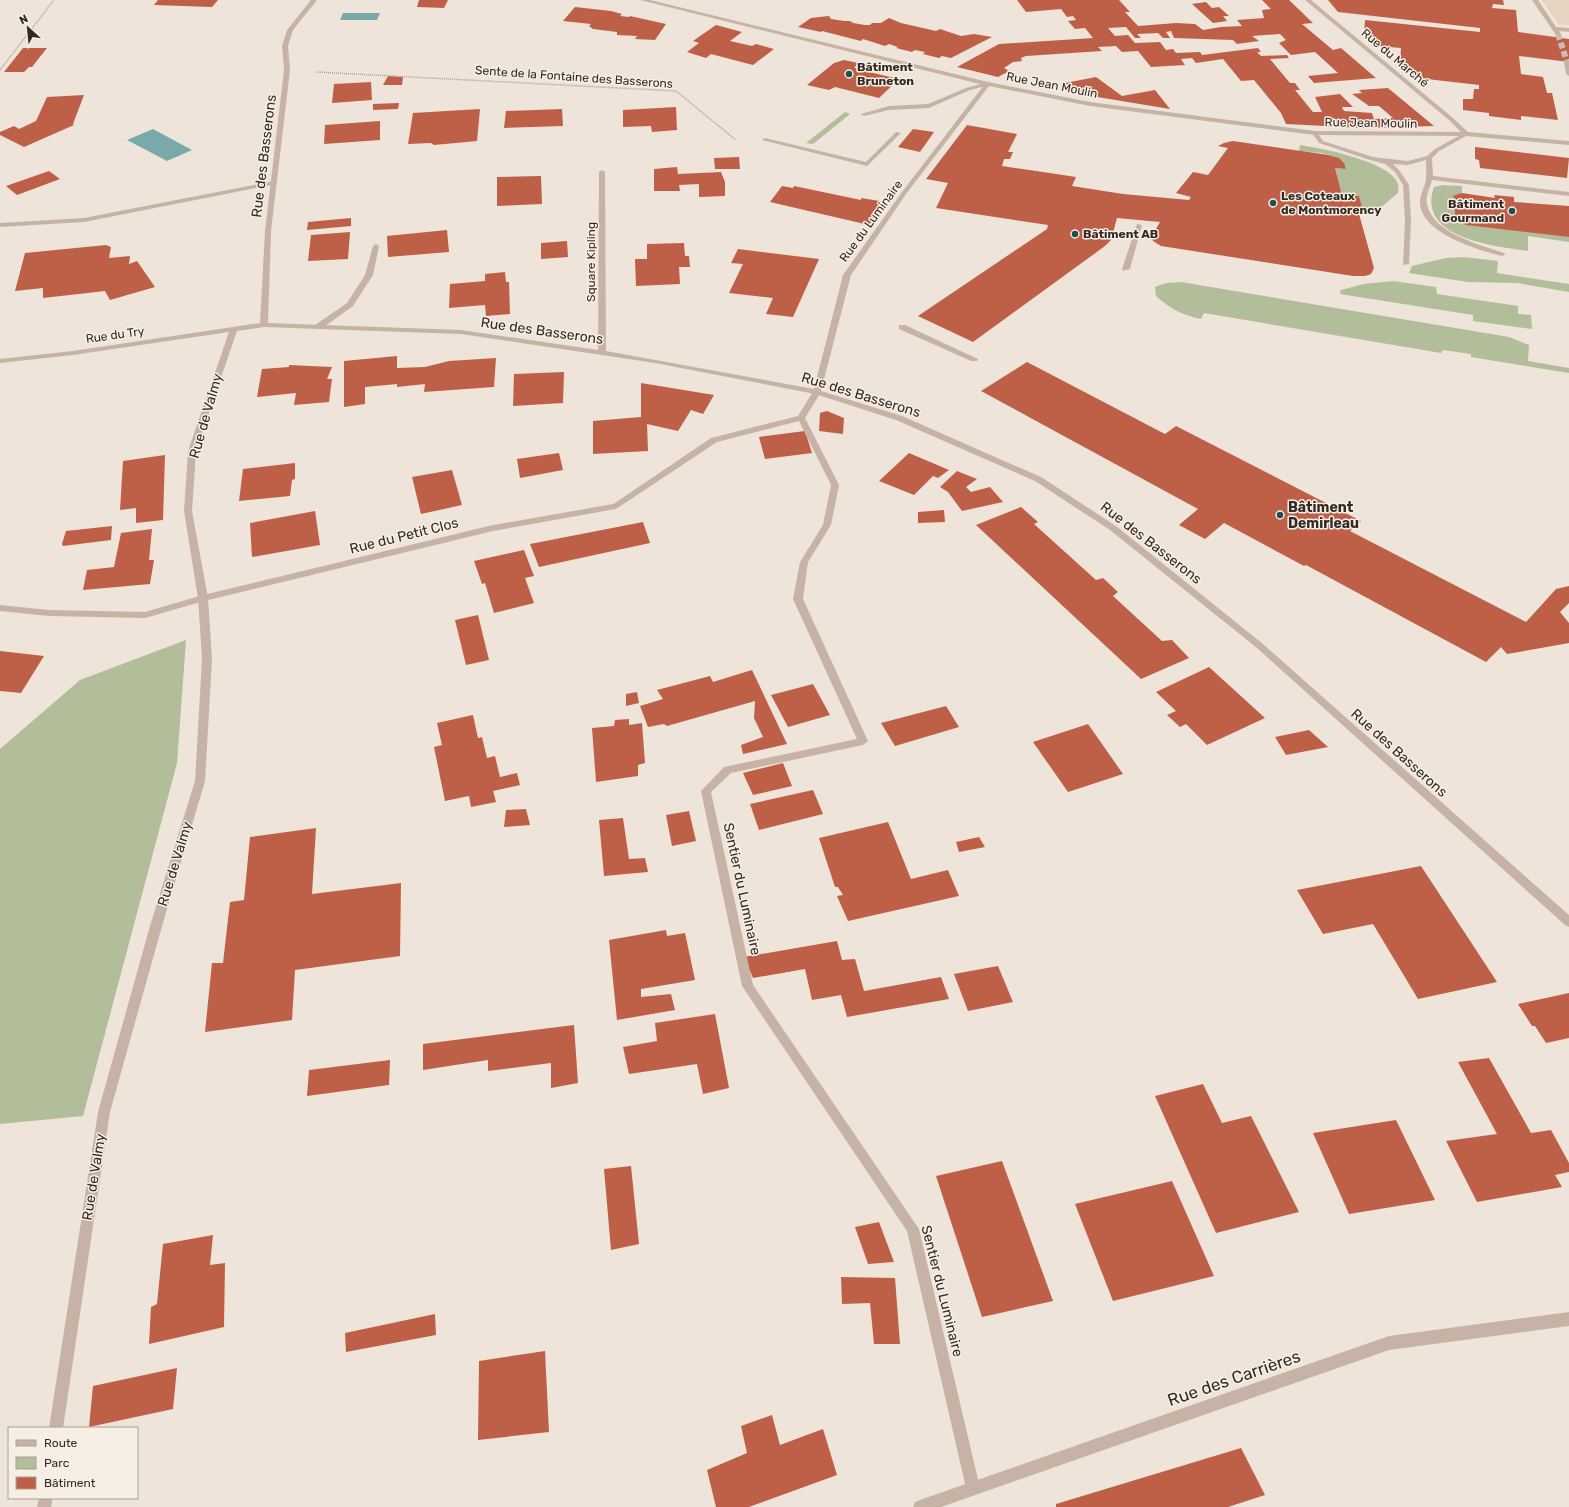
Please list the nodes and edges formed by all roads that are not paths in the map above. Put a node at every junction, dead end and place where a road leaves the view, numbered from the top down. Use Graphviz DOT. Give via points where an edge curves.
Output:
graph roads {
  1 [pos="314,0"];
  2 [pos="643,0"];
  3 [pos="1308,0"];
  4 [pos="1535,0"];
  5 [pos="1569,30"];
  6 [pos="1567,62"];
  7 [pos="1569,74"];
  8 [pos="988,84"];
  9 [pos="864,114"];
  10 [pos="898,133"];
  11 [pos="1315,133"];
  12 [pos="1466,134"];
  13 [pos="765,140"];
  14 [pos="1569,143"];
  15 [pos="1430,157"];
  16 [pos="1386,162"];
  17 [pos="602,172"];
  18 [pos="1429,178"];
  19 [pos="274,183"];
  20 [pos="1569,194"];
  21 [pos="0,225"];
  22 [pos="1139,225"];
  23 [pos="376,246"];
  24 [pos="1502,254"];
  25 [pos="1405,264"];
  26 [pos="1126,269"];
  27 [pos="264,325"];
  28 [pos="318,327"];
  29 [pos="902,327"];
  30 [pos="233,331"];
  31 [pos="602,352"];
  32 [pos="974,359"];
  33 [pos="0,361"];
  34 [pos="817,392"];
  35 [pos="802,418"];
  36 [pos="204,598"];
  37 [pos="0,608"];
  38 [pos="1569,922"];
  39 [pos="1569,1319"];
  40 [pos="56,1427"];
  41 [pos="973,1488"];
  42 [pos="920,1507"];
  1 -- 19 [label="street, Rue des Basserons" via="290,30 285,46 286,70"];
  2 -- 8 [label="street, Rue Jean Moulin"];
  3 -- 12 [label="street, Rue du Marché"];
  4 -- 5 [label="street" via="1556,31"];
  6 -- 7 [label="street"];
  8 -- 9 [label="street" via="968,89 929,106 889,108"];
  8 -- 11 [label="street, Rue Jean Moulin" via="1090,104"];
  8 -- 34 [label="street, Rue du Luminaire" via="904,193 847,274"];
  10 -- 13 [label="street" via="867,164"];
  11 -- 12 [label="street, Rue Jean Moulin"];
  11 -- 16 [label="street" via="1321,142"];
  12 -- 14 [label="street, Rue Jean Moulin"];
  12 -- 15 [label="street" via="1437,150"];
  15 -- 16 [label="street" via="1408,163"];
  15 -- 18 [label="street"];
  16 -- 25 [label="street" via="1397,170 1406,185 1408,221"];
  17 -- 31 [label="street, Square Kipling"];
  18 -- 20 [label="street"];
  18 -- 24 [label="street" via="1423,202 1424,213 1436,225 1460,240"];
  19 -- 21 [label="street" via="84,220"];
  19 -- 27 [label="street, Rue des Basserons" via="268,231"];
  22 -- 26 [label="street"];
  23 -- 28 [label="street" via="369,275 350,304"];
  27 -- 28 [label="street, Rue des Basserons"];
  27 -- 30 [label="street"];
  28 -- 31 [label="street, Rue des Basserons" via="461,332"];
  29 -- 32 [label="street"];
  30 -- 33 [label="street, Rue du Try"];
  30 -- 36 [label="street, Rue de Valmy" via="192,451 188,511"];
  31 -- 34 [label="street, Rue des Basserons"];
  34 -- 35 [label="street"];
  34 -- 38 [label="street, Rue des Basserons" via="899,418 1038,479 1112,528 1260,646"];
  35 -- 36 [label="street, Rue du Petit Clos" via="714,440 613,507 493,528"];
  35 -- 41 [label="street, Sentier du Luminaire" via="835,485 827,525 804,562 798,599 863,741 728,770 706,791 748,986 913,1228"];
  36 -- 37 [label="street, Rue du Petit Clos" via="144,614 49,613"];
  36 -- 40 [label="street, Rue de Valmy" via="207,659 200,781 104,1112"];
  39 -- 41 [label="street, Rue des Carrières" via="1389,1343"];
  41 -- 42 [label="street, Rue des Carrières"];
}
